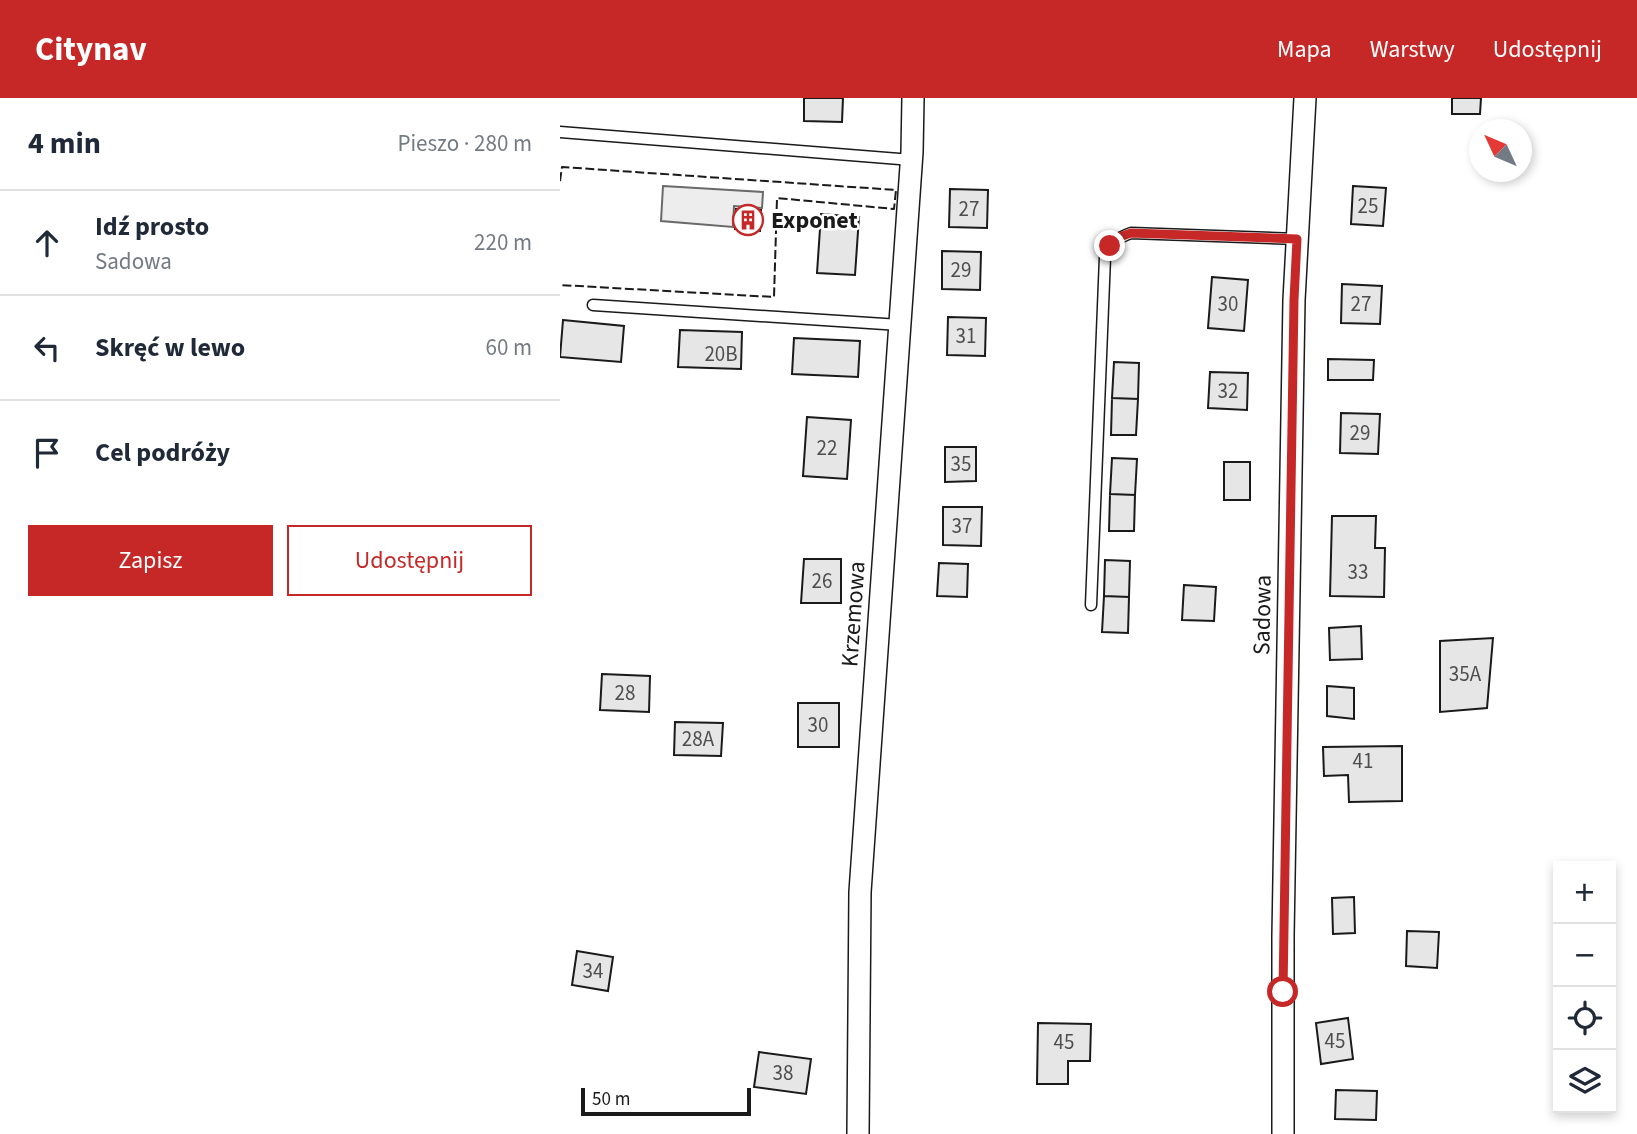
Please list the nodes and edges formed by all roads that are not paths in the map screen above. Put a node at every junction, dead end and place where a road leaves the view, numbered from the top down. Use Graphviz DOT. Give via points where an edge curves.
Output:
graph roads {
  1 [pos="913,98"];
  2 [pos="1305,98"];
  3 [pos="560,132"];
  4 [pos="912,160"];
  5 [pos="1297,239"];
  6 [pos="593,305"];
  7 [pos="900,326"];
  8 [pos="1091,605"];
  9 [pos="858,1134"];
  10 [pos="1283,1134"];
  1 -- 4 [label="street, Krzemowa"];
  2 -- 5 [label="street, Sadowa"];
  3 -- 4 [label="lane"];
  4 -- 7 [label="street, Krzemowa"];
  5 -- 8 [label="lane" via="1131,233 1110,246 1105,257"];
  5 -- 10 [label="street, Sadowa" via="1283,909"];
  6 -- 7 [label="lane"];
  7 -- 9 [label="street, Krzemowa" via="860,892"];
}
